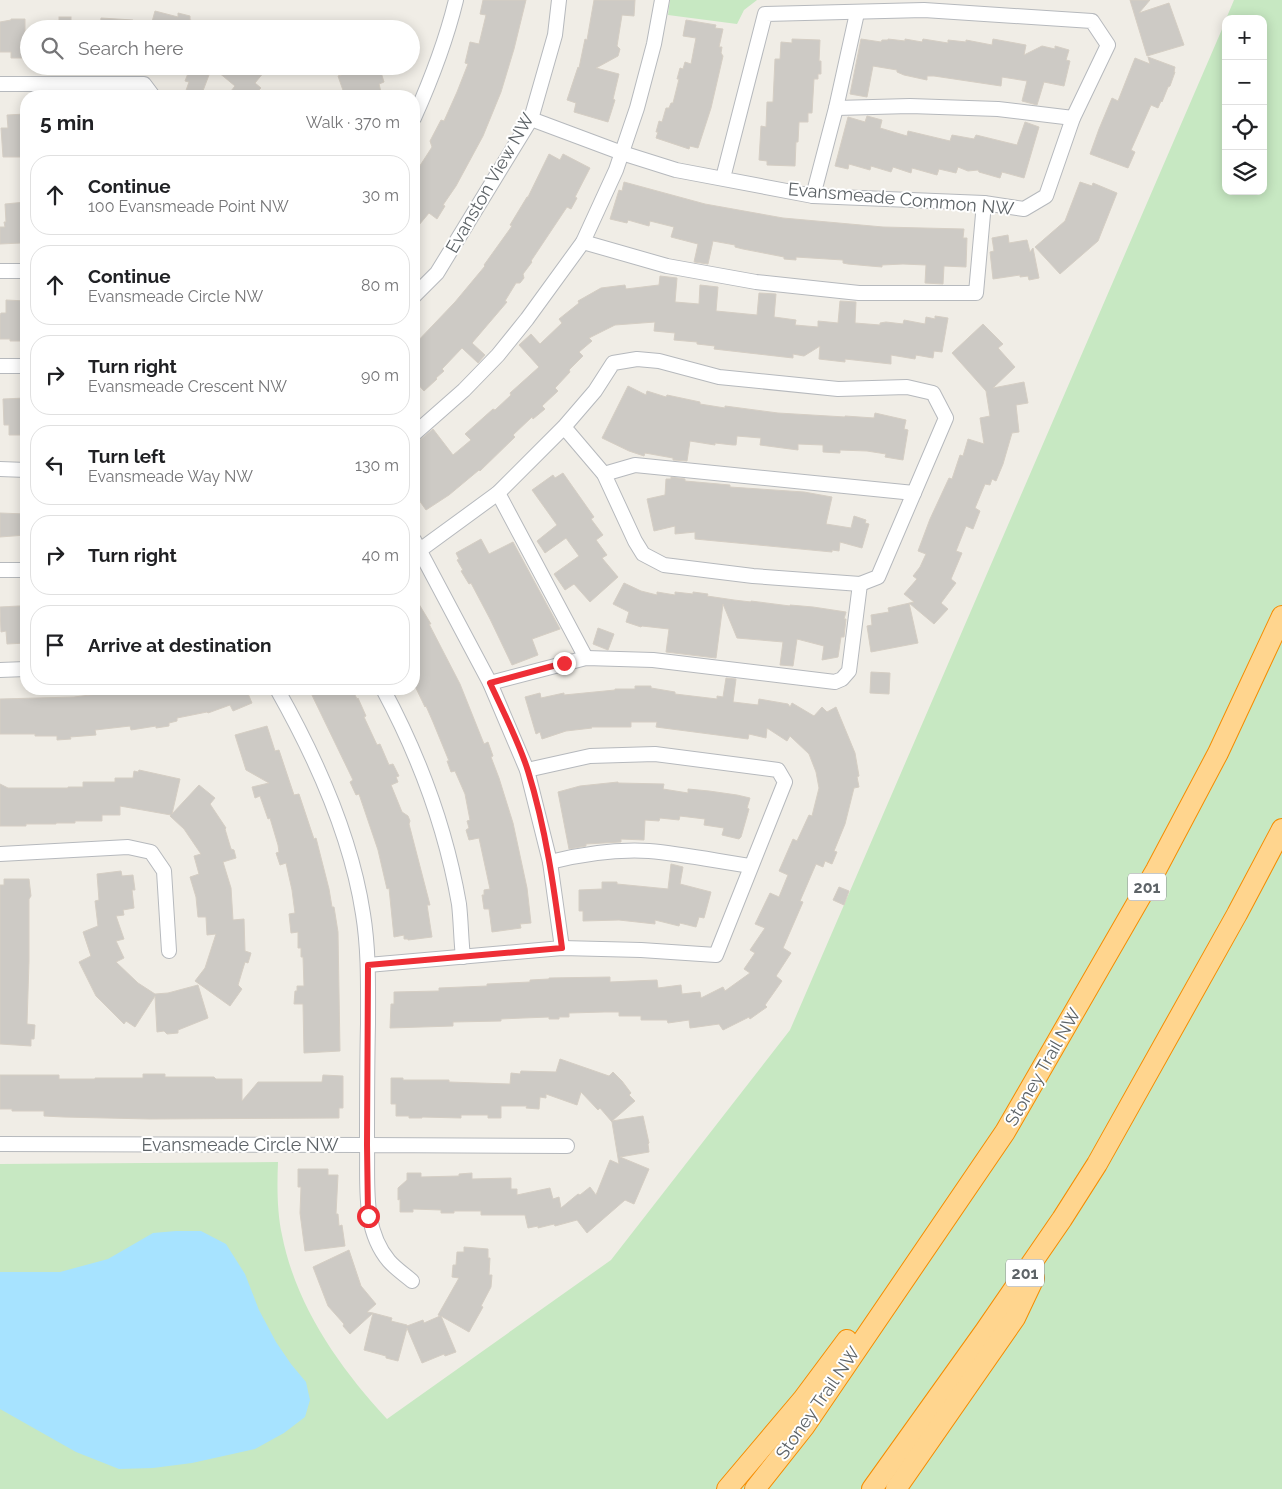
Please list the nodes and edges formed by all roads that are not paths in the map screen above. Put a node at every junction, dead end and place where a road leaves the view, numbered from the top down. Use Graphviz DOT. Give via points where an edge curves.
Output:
graph roads {
  1 [pos="456,0"];
  2 [pos="559,0"];
  3 [pos="662,0"];
  4 [pos="857,12"];
  5 [pos="0,84"];
  6 [pos="148,90"];
  7 [pos="420,105"];
  8 [pos="836,108"];
  9 [pos="1073,118"];
  10 [pos="531,119"];
  11 [pos="622,153"];
  12 [pos="723,178"];
  13 [pos="813,196"];
  14 [pos="984,203"];
  15 [pos="583,242"];
  16 [pos="0,271"];
  17 [pos="20,271"];
  18 [pos="420,290"];
  19 [pos="0,366"];
  20 [pos="20,366"];
  21 [pos="564,427"];
  22 [pos="420,429"];
  23 [pos="0,469"];
  24 [pos="20,470"];
  25 [pos="604,474"];
  26 [pos="498,493"];
  27 [pos="914,493"];
  28 [pos="420,543"];
  29 [pos="420,551"];
  30 [pos="0,570"];
  31 [pos="20,570"];
  32 [pos="860,584"];
  33 [pos="1282,616"];
  34 [pos="586,658"];
  35 [pos="20,669"];
  36 [pos="0,670"];
  37 [pos="490,683"];
  38 [pos="281,695"];
  39 [pos="386,695"];
  40 [pos="527,770"];
  41 [pos="1282,828"];
  42 [pos="0,854"];
  43 [pos="550,862"];
  44 [pos="751,866"];
  45 [pos="562,948"];
  46 [pos="169,951"];
  47 [pos="462,957"];
  48 [pos="368,965"];
  49 [pos="0,1144"];
  50 [pos="367,1145"];
  51 [pos="567,1146"];
  52 [pos="994,1148"];
  53 [pos="1062,1219"];
  54 [pos="412,1281"];
  55 [pos="727,1489"];
  56 [pos="755,1489"];
  57 [pos="872,1489"];
  58 [pos="896,1489"];
  1 -- 7 [label="street" via="447,34"];
  2 -- 10 [label="street, Evanston View NW" via="555,35"];
  3 -- 11 [label="street" via="647,76"];
  4 -- 8 [label="street"];
  4 -- 9 [label="street, Evansmeade Common NW" via="924,10 1092,21 1108,45"];
  4 -- 12 [label="street, Evansmeade Common NW" via="765,14"];
  5 -- 6 [label="street" via="144,84"];
  8 -- 9 [label="street" via="998,109"];
  8 -- 13 [label="street"];
  9 -- 14 [label="street, Evansmeade Common NW" via="1046,196 1024,209"];
  10 -- 11 [label="street, Evansmeade Common NW"];
  10 -- 18 [label="street, Evanston View NW" via="437,273"];
  11 -- 12 [label="street, Evansmeade Common NW" via="676,170"];
  11 -- 15 [label="street"];
  12 -- 13 [label="street, Evansmeade Common NW"];
  13 -- 14 [label="street, Evansmeade Common NW"];
  14 -- 15 [label="street" via="976,293 858,294 756,282 667,266"];
  15 -- 22 [label="street" via="498,355"];
  16 -- 17 [label="street"];
  19 -- 20 [label="street"];
  21 -- 25 [label="street"];
  21 -- 26 [label="street"];
  21 -- 27 [label="street" via="595,391 613,363 637,359 719,378 838,389 907,388 933,393 946,418"];
  23 -- 24 [label="street"];
  25 -- 27 [label="street" via="635,465"];
  25 -- 32 [label="street" via="643,554 664,565"];
  26 -- 28 [label="street"];
  26 -- 34 [label="street"];
  27 -- 32 [label="street" via="878,578"];
  29 -- 37 [label="street"];
  30 -- 31 [label="street"];
  32 -- 34 [label="street" via="849,671 835,682 653,660"];
  33 -- 52 [label="highway, Stoney Trail NW / 201" via="1218,753 1156,870"];
  34 -- 37 [label="street"];
  35 -- 36 [label="street"];
  37 -- 40 [label="street"];
  38 -- 48 [label="street" via="328,791 348,851 363,914"];
  39 -- 47 [label="street" via="399,719 440,823 459,906"];
  40 -- 43 [label="street"];
  40 -- 44 [label="street" via="590,756 655,754 778,770 786,782"];
  41 -- 53 [label="highway, 201" via="1097,1164"];
  42 -- 46 [label="street" via="128,847 151,852 164,872"];
  43 -- 44 [label="street" via="584,854 649,851"];
  43 -- 45 [label="street"];
  44 -- 45 [label="street" via="716,956"];
  45 -- 47 [label="street"];
  47 -- 48 [label="street"];
  48 -- 50 [label="street"];
  49 -- 50 [label="street, Evansmeade Circle NW"];
  50 -- 51 [label="street, Evansmeade Circle NW"];
  50 -- 54 [label="street" via="368,1216 389,1261"];
  52 -- 55 [label="highway" via="803,1399"];
  52 -- 56 [label="highway, Stoney Trail NW / 201" via="804,1426"];
  53 -- 57 [label="highway, 201"];
  53 -- 58 [label="highway" via="1015,1318"];
}
